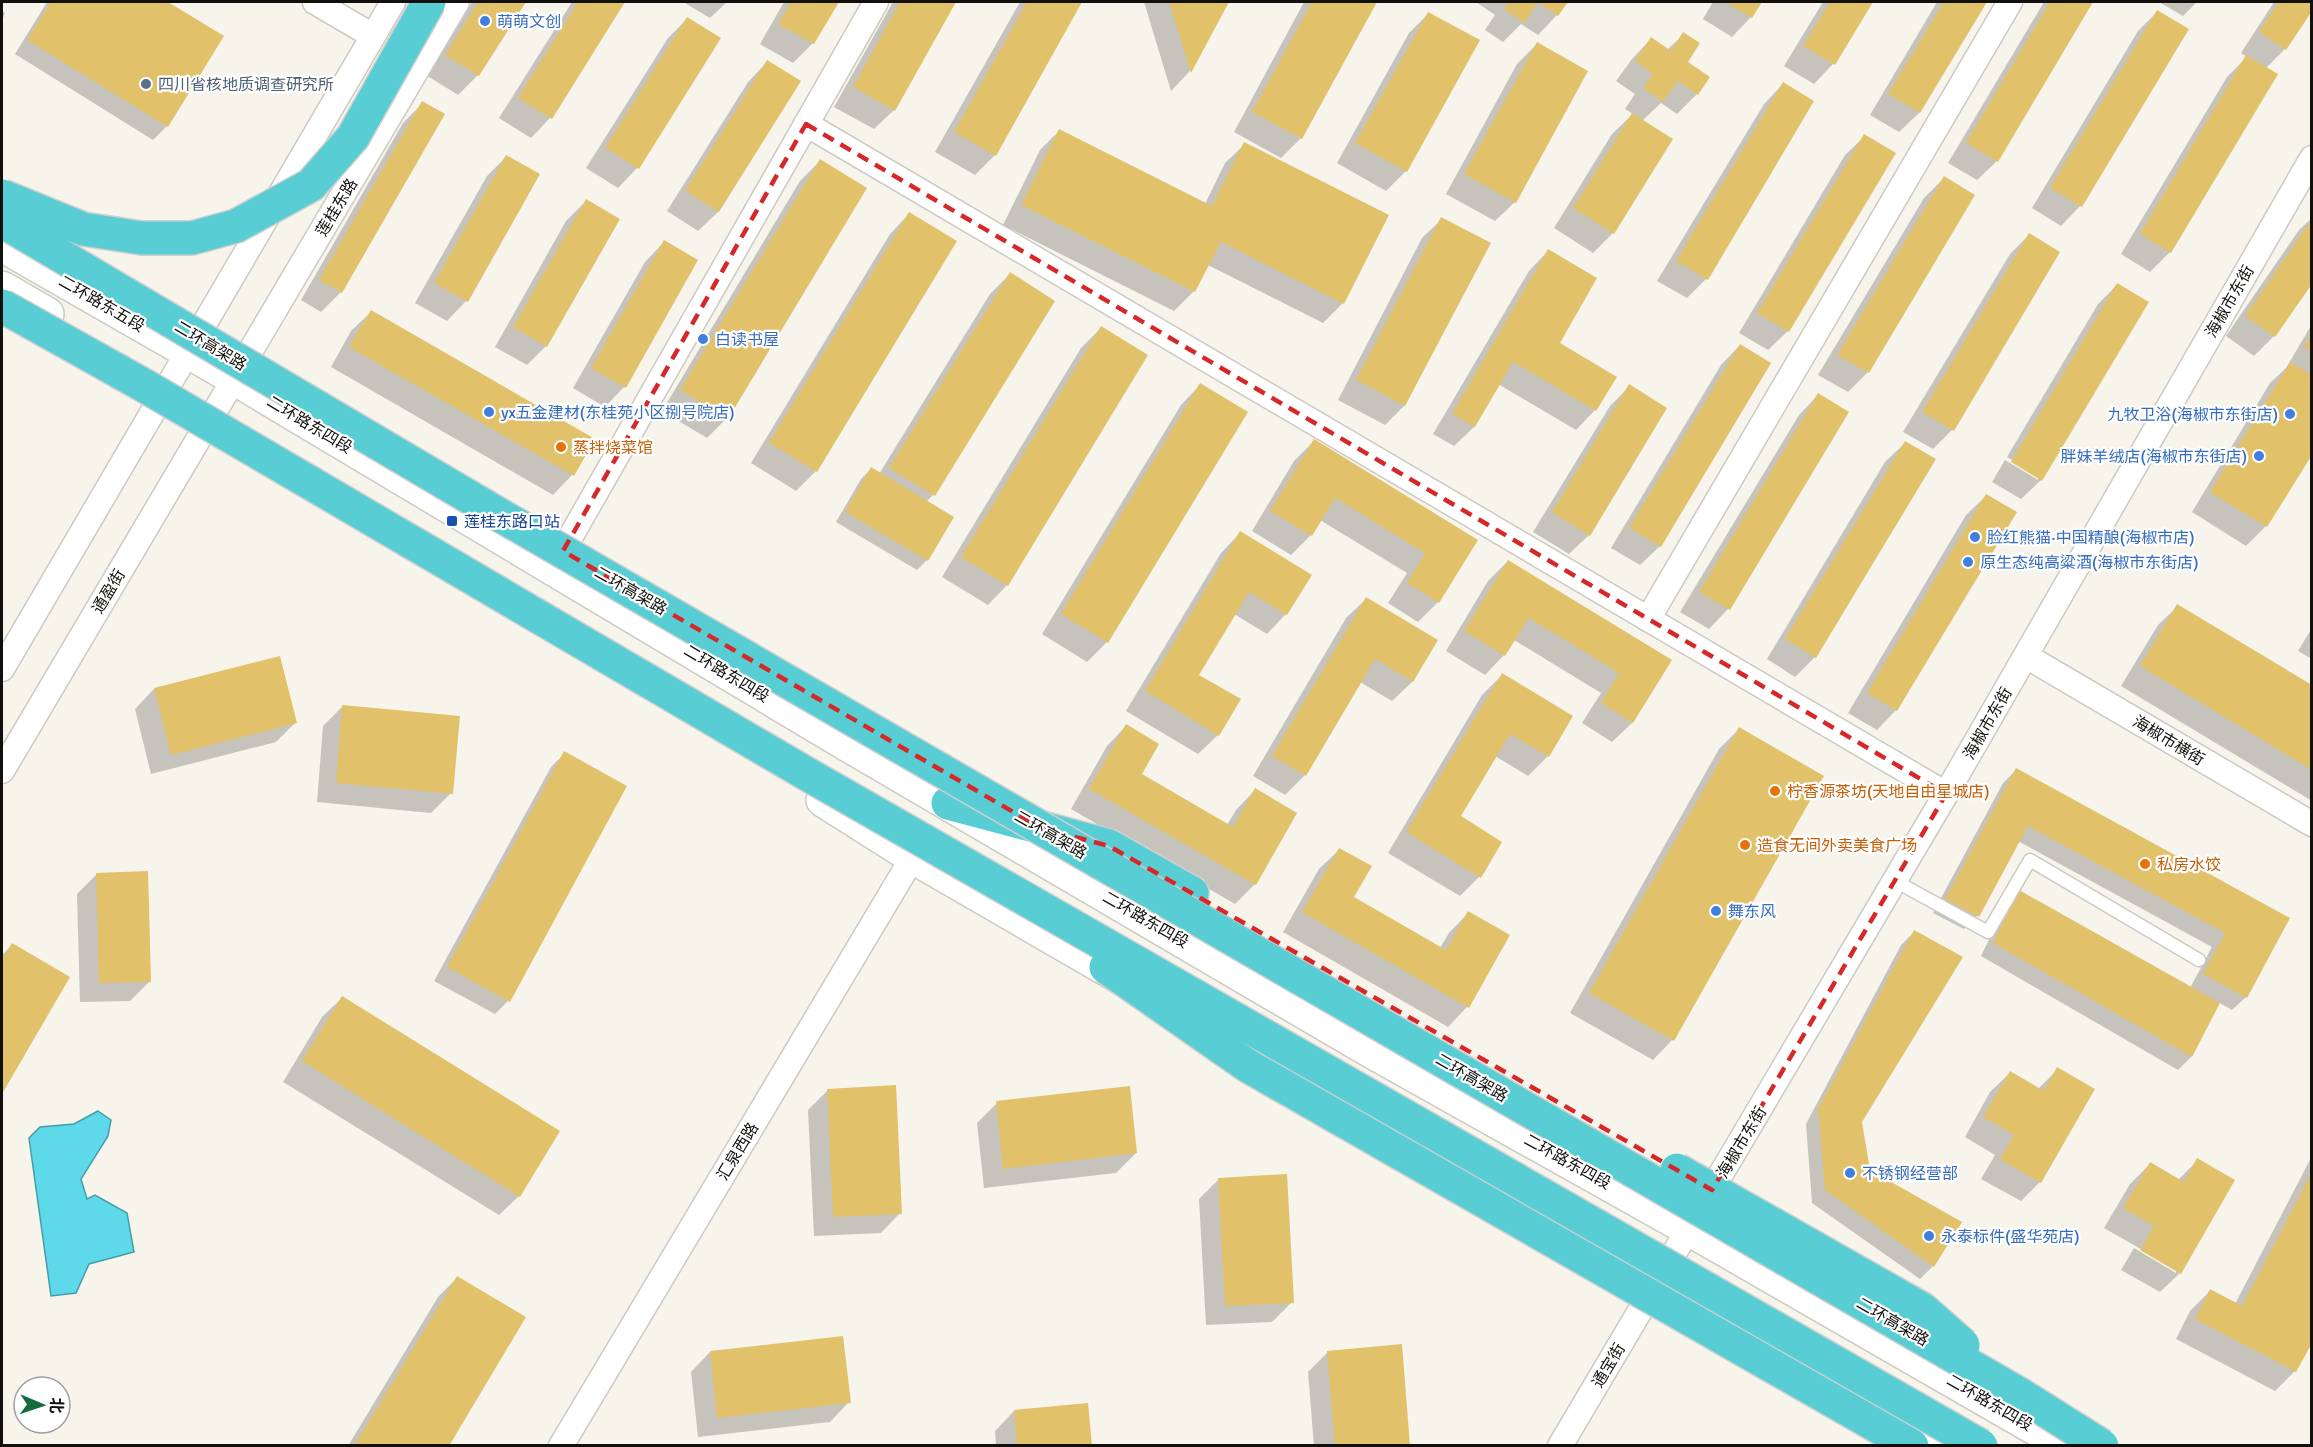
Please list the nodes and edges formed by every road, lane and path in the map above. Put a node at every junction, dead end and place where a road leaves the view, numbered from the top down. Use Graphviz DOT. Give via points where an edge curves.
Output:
graph roads {
  1 [pos="315,2"];
  2 [pos="393,2"];
  3 [pos="429,2"];
  4 [pos="456,2"];
  5 [pos="876,2"];
  6 [pos="2010,2"];
  7 [pos="373,36"];
  8 [pos="806,124"];
  9 [pos="2312,158"];
  10 [pos="2,196"];
  11 [pos="2,221"];
  12 [pos="2,245"];
  13 [pos="2,288"];
  14 [pos="2,306"];
  15 [pos="189,352"];
  16 [pos="234,378"];
  17 [pos="169,384"];
  18 [pos="214,411"];
  19 [pos="552,569"];
  20 [pos="1648,619"];
  21 [pos="2026,656"];
  22 [pos="2,669"];
  23 [pos="2,771"];
  24 [pos="1946,794"];
  25 [pos="948,803"];
  26 [pos="2312,824"];
  27 [pos="921,851"];
  28 [pos="1895,881"];
  29 [pos="2199,960"];
  30 [pos="1689,1229"];
  31 [pos="1657,1284"];
  32 [pos="2021,1395"];
  33 [pos="561,1446"];
  34 [pos="1560,1446"];
  35 [pos="1912,1446"];
  36 [pos="1941,1446"];
  37 [pos="1981,1446"];
  38 [pos="2066,1446"];
  39 [pos="2102,1446"];
  1 -- 7 [label="street"];
  2 -- 7 [label="street"];
  3 -- 10 [label="highway, bridge" via="353,137 311,185 236,226 192,238 142,238 83,229"];
  4 -- 16 [label="street, 莲桂东路"];
  5 -- 8 [label="street"];
  6 -- 20 [label="street"];
  7 -- 15 [label="street"];
  8 -- 19 [label="street"];
  8 -- 20 [label="street"];
  9 -- 21 [label="street, 海椒市东街"];
  11 -- 32 [label="highway, 二环高架路, bridge" via="498,514"];
  12 -- 15 [label="main road, 二环路东五段"];
  13 -- 17 [label="main road"];
  14 -- 27 [label="highway, bridge" via="145,386"];
  15 -- 16 [label="main road, 二环路东五段"];
  15 -- 17 [label="street"];
  16 -- 18 [label="street, 莲桂东路"];
  16 -- 19 [label="main road, 二环路东四段"];
  17 -- 18 [label="main road"];
  17 -- 22 [label="street"];
  18 -- 23 [label="street, 通盈街"];
  18 -- 27 [label="main road"];
  19 -- 25 [label="main road, 二环路东四段"];
  20 -- 24 [label="street"];
  21 -- 24 [label="street, 海椒市东街"];
  21 -- 26 [label="street, 海椒市横街"];
  24 -- 28 [label="street, 海椒市东街"];
  25 -- 30 [label="main road, 二环路东四段" via="1371,1051"];
  25 -- 32 [label="highway, bridge" via="1109,846 1922,1309"];
  27 -- 31 [label="main road"];
  27 -- 33 [label="street, 汇泉西路"];
  27 -- 35 [label="highway, bridge" via="1248,1066"];
  27 -- 37 [label="highway, bridge"];
  28 -- 29 [label="lane" via="1988,932 2030,860"];
  28 -- 30 [label="street, 海椒市东街"];
  30 -- 31 [label="street, 海椒市东街"];
  30 -- 38 [label="main road, 二环路东四段"];
  31 -- 34 [label="street, 通宝街"];
  31 -- 36 [label="main road"];
  32 -- 39 [label="highway, 二环高架路, bridge"];
}
